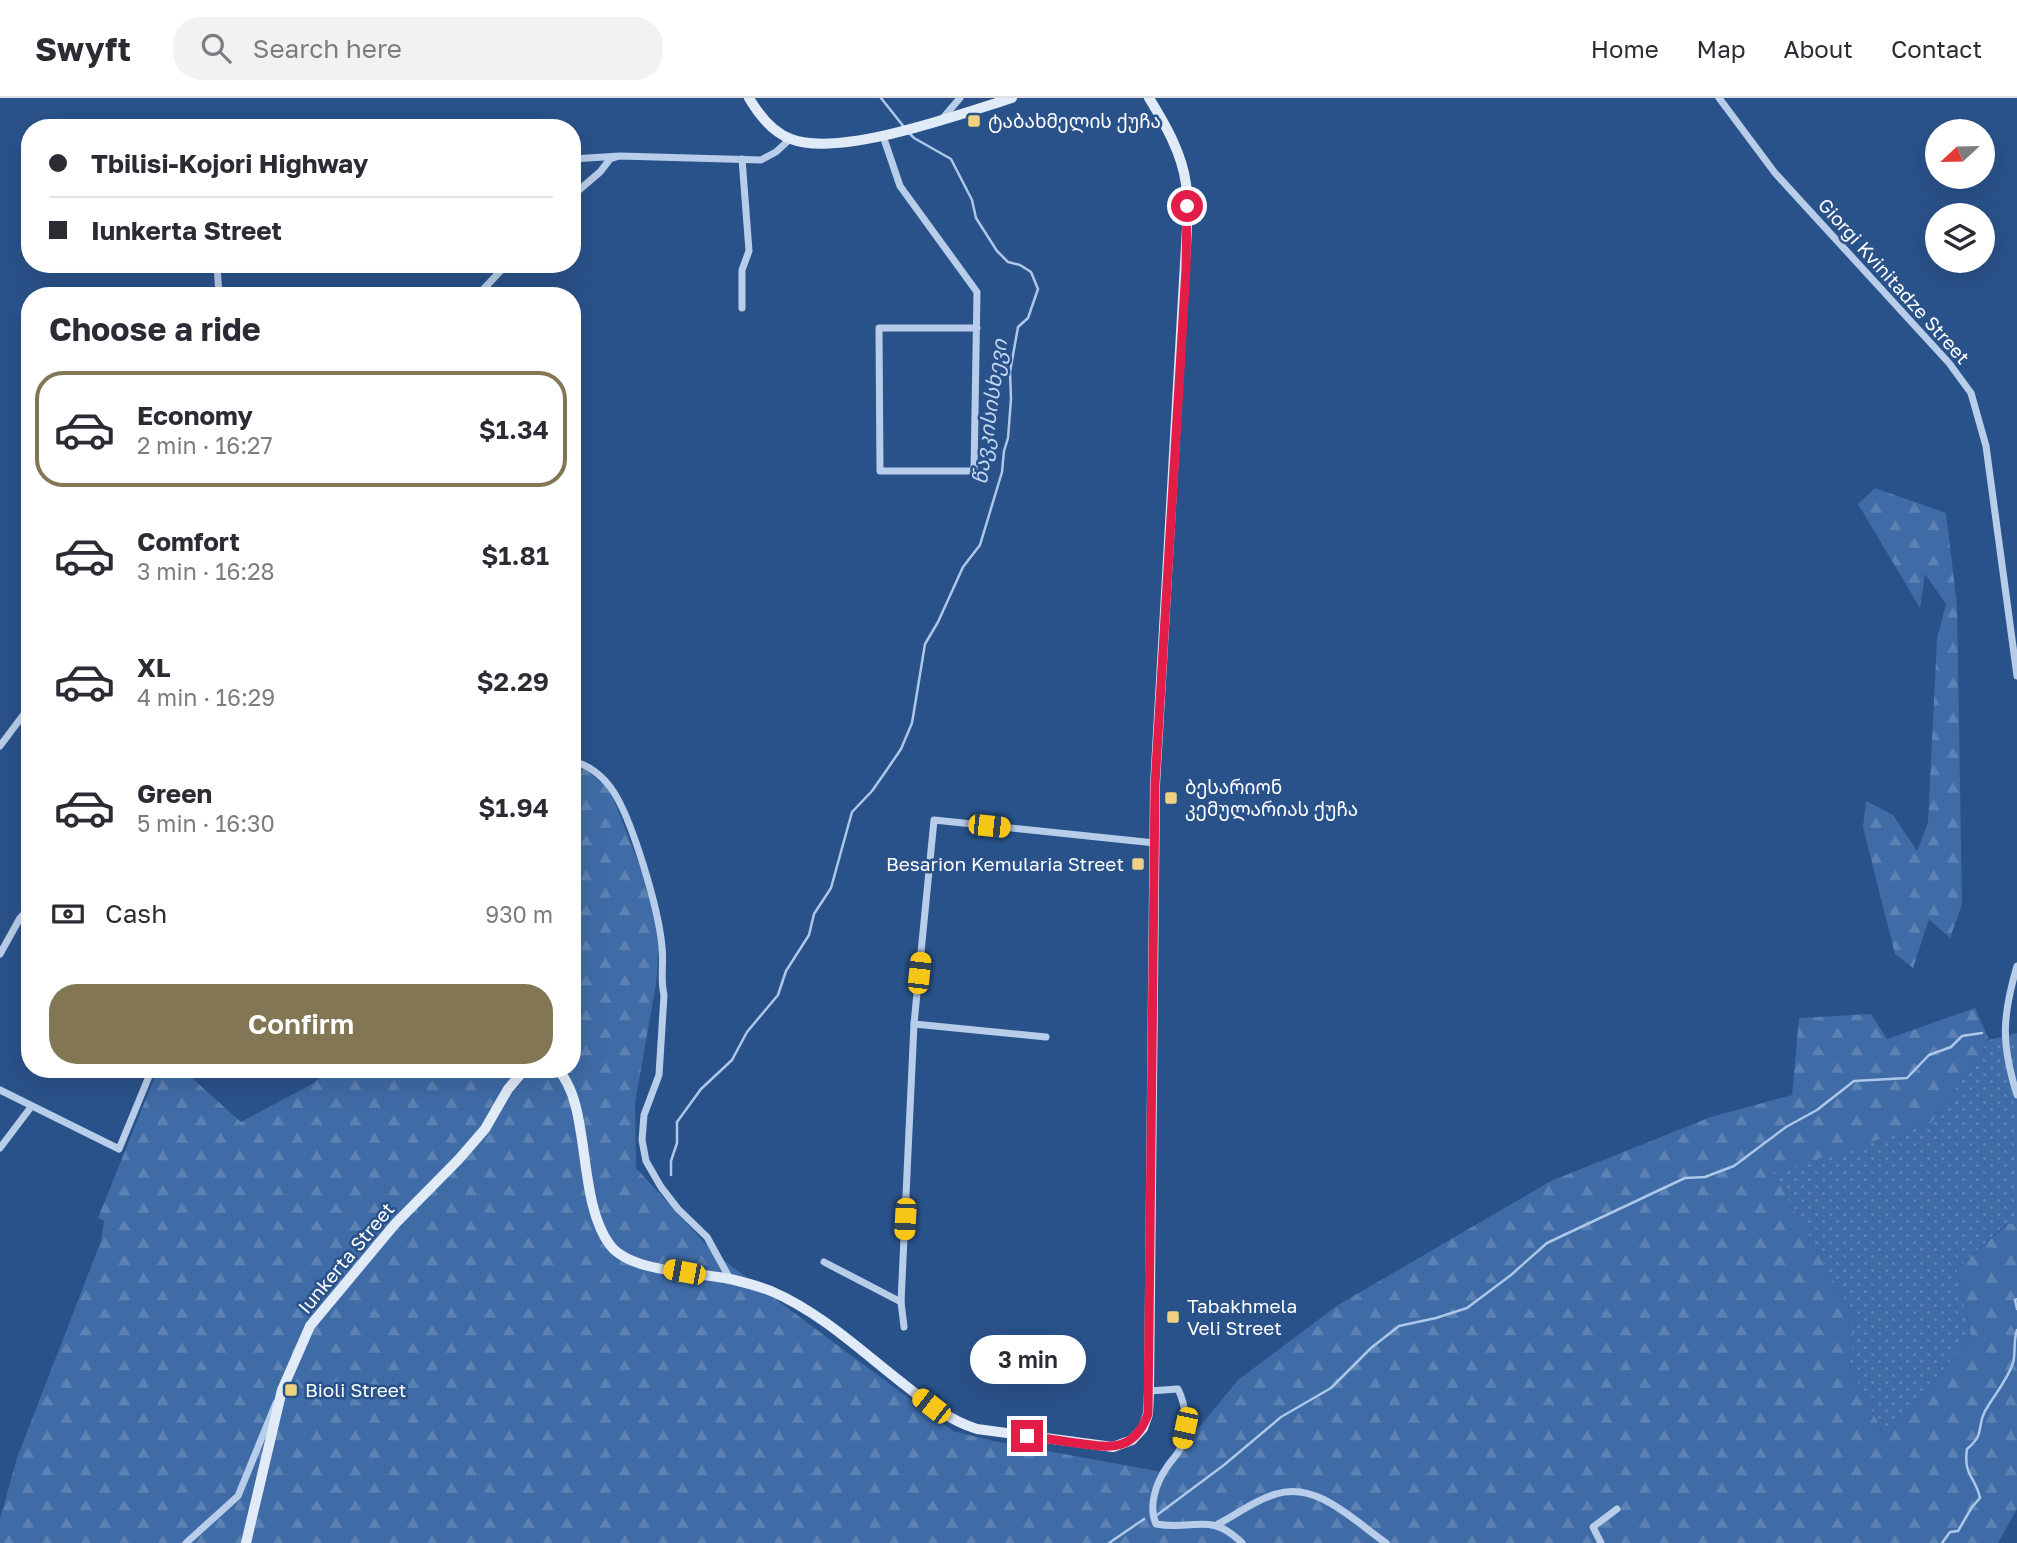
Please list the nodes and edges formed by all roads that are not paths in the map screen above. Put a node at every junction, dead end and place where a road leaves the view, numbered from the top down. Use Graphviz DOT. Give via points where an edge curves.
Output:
graph roads {
  1 [pos="749,98"];
  2 [pos="960,98"];
  3 [pos="1012,98"];
  4 [pos="1149,98"];
  5 [pos="1718,98"];
  6 [pos="941,121"];
  7 [pos="883,136"];
  8 [pos="790,139"];
  9 [pos="620,156"];
  10 [pos="581,158"];
  11 [pos="743,159"];
  12 [pos="581,188"];
  13 [pos="499,273"];
  14 [pos="485,287"];
  15 [pos="742,308"];
  16 [pos="977,328"];
  17 [pos="2017,676"];
  18 [pos="21,718"];
  19 [pos="0,747"];
  20 [pos="581,763"];
  21 [pos="1155,843"];
  22 [pos="21,917"];
  23 [pos="0,954"];
  24 [pos="2017,966"];
  25 [pos="914,1024"];
  26 [pos="1046,1037"];
  27 [pos="148,1078"];
  28 [pos="517,1078"];
  29 [pos="565,1078"];
  30 [pos="0,1090"];
  31 [pos="2017,1095"];
  32 [pos="31,1107"];
  33 [pos="0,1148"];
  34 [pos="824,1262"];
  35 [pos="730,1279"];
  36 [pos="901,1302"];
  37 [pos="904,1326"];
  38 [pos="282,1390"];
  39 [pos="1149,1391"];
  40 [pos="1617,1509"];
  41 [pos="1218,1524"];
  42 [pos="186,1543"];
  43 [pos="246,1543"];
  44 [pos="1242,1543"];
  45 [pos="1386,1543"];
  46 [pos="1601,1543"];
  1 -- 8 [label="main road" via="769,125"];
  2 -- 6 [label="street"];
  3 -- 6 [label="main road"];
  4 -- 21 [label="main road" via="1177,151 1186,184 1188,228"];
  5 -- 17 [label="street, Giorgi Kvinitadze Street" via="1775,173 1949,363 1971,393 1986,446"];
  6 -- 7 [label="main road"];
  7 -- 8 [label="main road" via="814,143"];
  7 -- 16 [label="street" via="900,187 977,292"];
  8 -- 11 [label="street" via="761,160"];
  9 -- 10 [label="street"];
  9 -- 11 [label="street"];
  9 -- 12 [label="street" via="610,159"];
  11 -- 15 [label="street" via="749,251 742,270"];
  13 -- 14 [label="street"];
  16 -- 16 [label="street" via="880,328 880,471 974,471"];
  18 -- 19 [label="street"];
  20 -- 35 [label="street" via="612,789 656,910 663,949 659,1075 644,1115 646,1161 660,1187 707,1237"];
  21 -- 25 [label="street" via="934,820"];
  21 -- 39 [label="main road"];
  22 -- 23 [label="street"];
  24 -- 31 [label="street" via="2005,1030 2007,1062"];
  25 -- 26 [label="street"];
  25 -- 36 [label="street"];
  27 -- 32 [label="street" via="119,1149"];
  28 -- 38 [label="main road, Iunkerta Street" via="485,1129 395,1224 310,1326"];
  29 -- 35 [label="main road" via="573,1098 593,1207 612,1248 648,1265"];
  30 -- 32 [label="street"];
  32 -- 33 [label="street"];
  34 -- 36 [label="street"];
  35 -- 39 [label="main road" via="769,1290 814,1314 931,1406 977,1429 1113,1447 1132,1440 1143,1428"];
  36 -- 37 [label="street"];
  38 -- 42 [label="street" via="238,1496"];
  38 -- 43 [label="main road, Iunkerta Street"];
  39 -- 41 [label="street" via="1178,1389 1185,1408 1181,1448 1155,1493 1152,1513 1156,1524 1174,1528"];
  40 -- 46 [label="street" via="1593,1527"];
  41 -- 44 [label="street"];
  41 -- 45 [label="street" via="1274,1494 1298,1490 1322,1498"];
}
